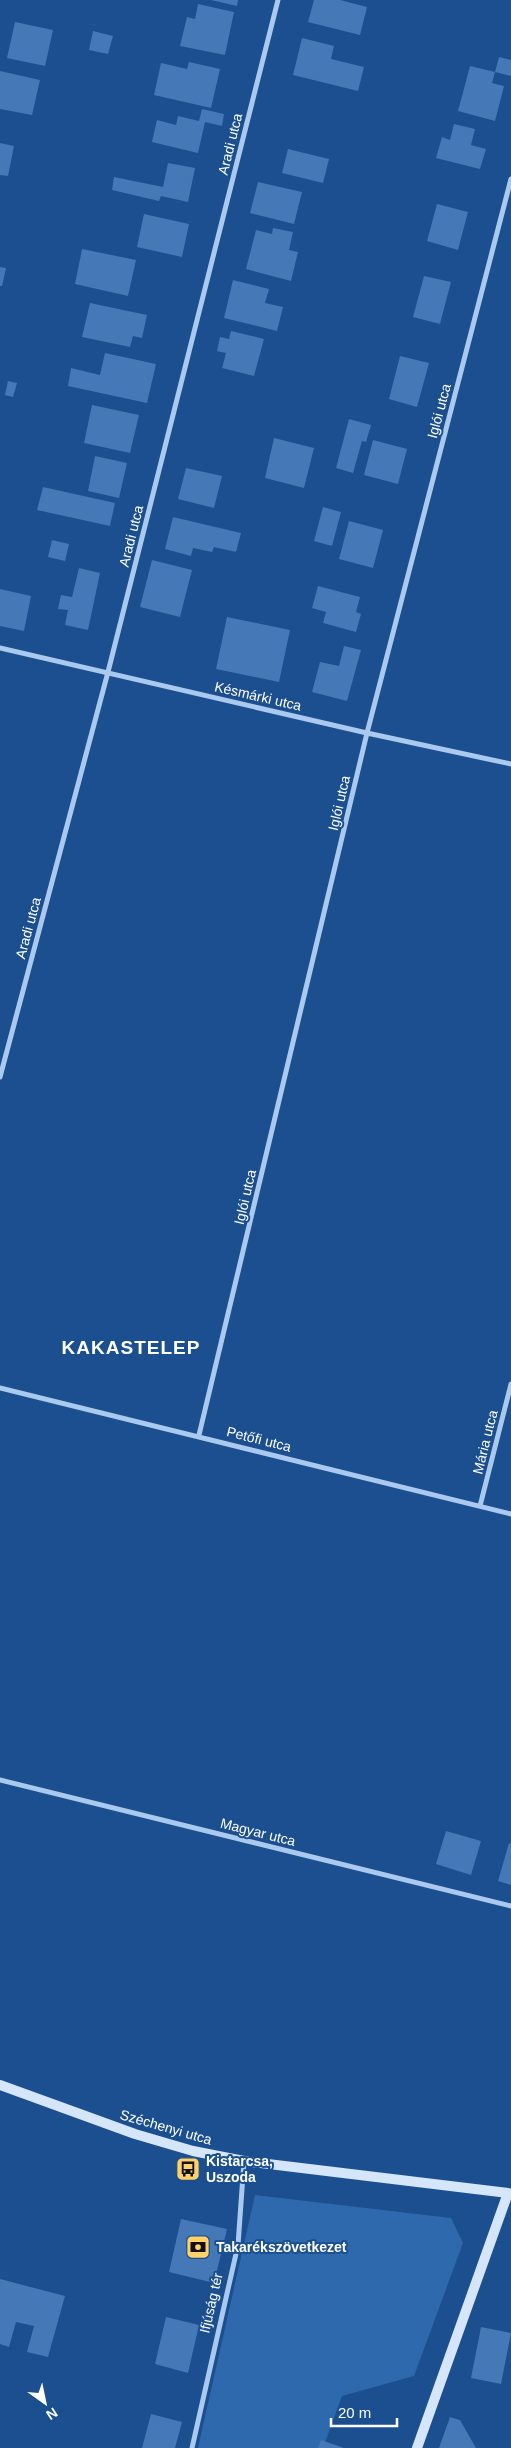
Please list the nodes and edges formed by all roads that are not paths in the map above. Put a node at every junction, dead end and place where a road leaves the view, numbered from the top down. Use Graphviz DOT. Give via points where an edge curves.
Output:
graph roads {
  1 [pos="278,0"];
  2 [pos="511,180"];
  3 [pos="0,648"];
  4 [pos="108,672"];
  5 [pos="367,733"];
  6 [pos="511,764"];
  7 [pos="0,1077"];
  8 [pos="511,1384"];
  9 [pos="0,1388"];
  10 [pos="199,1435"];
  11 [pos="480,1506"];
  12 [pos="511,1514"];
  13 [pos="0,1780"];
  14 [pos="511,1906"];
  15 [pos="0,2085"];
  16 [pos="244,2161"];
  17 [pos="192,2448"];
  18 [pos="417,2448"];
  1 -- 4 [label="street, Aradi utca"];
  2 -- 5 [label="street, Iglói utca"];
  3 -- 4 [label="street, Késmárki utca"];
  4 -- 5 [label="street, Késmárki utca"];
  4 -- 7 [label="street, Aradi utca"];
  5 -- 6 [label="street, Késmárki utca"];
  5 -- 10 [label="street, Iglói utca"];
  8 -- 11 [label="street, Mária utca"];
  9 -- 10 [label="street, Petőfi utca"];
  10 -- 11 [label="street, Petőfi utca"];
  11 -- 12 [label="street, Petőfi utca"];
  13 -- 14 [label="street, Magyar utca"];
  15 -- 16 [label="main road, Széchenyi utca" via="135,2134 193,2151"];
  16 -- 17 [label="street, Ifjúság tér" via="238,2245"];
  16 -- 18 [label="main road, Széchenyi utca" via="508,2193"];
}
